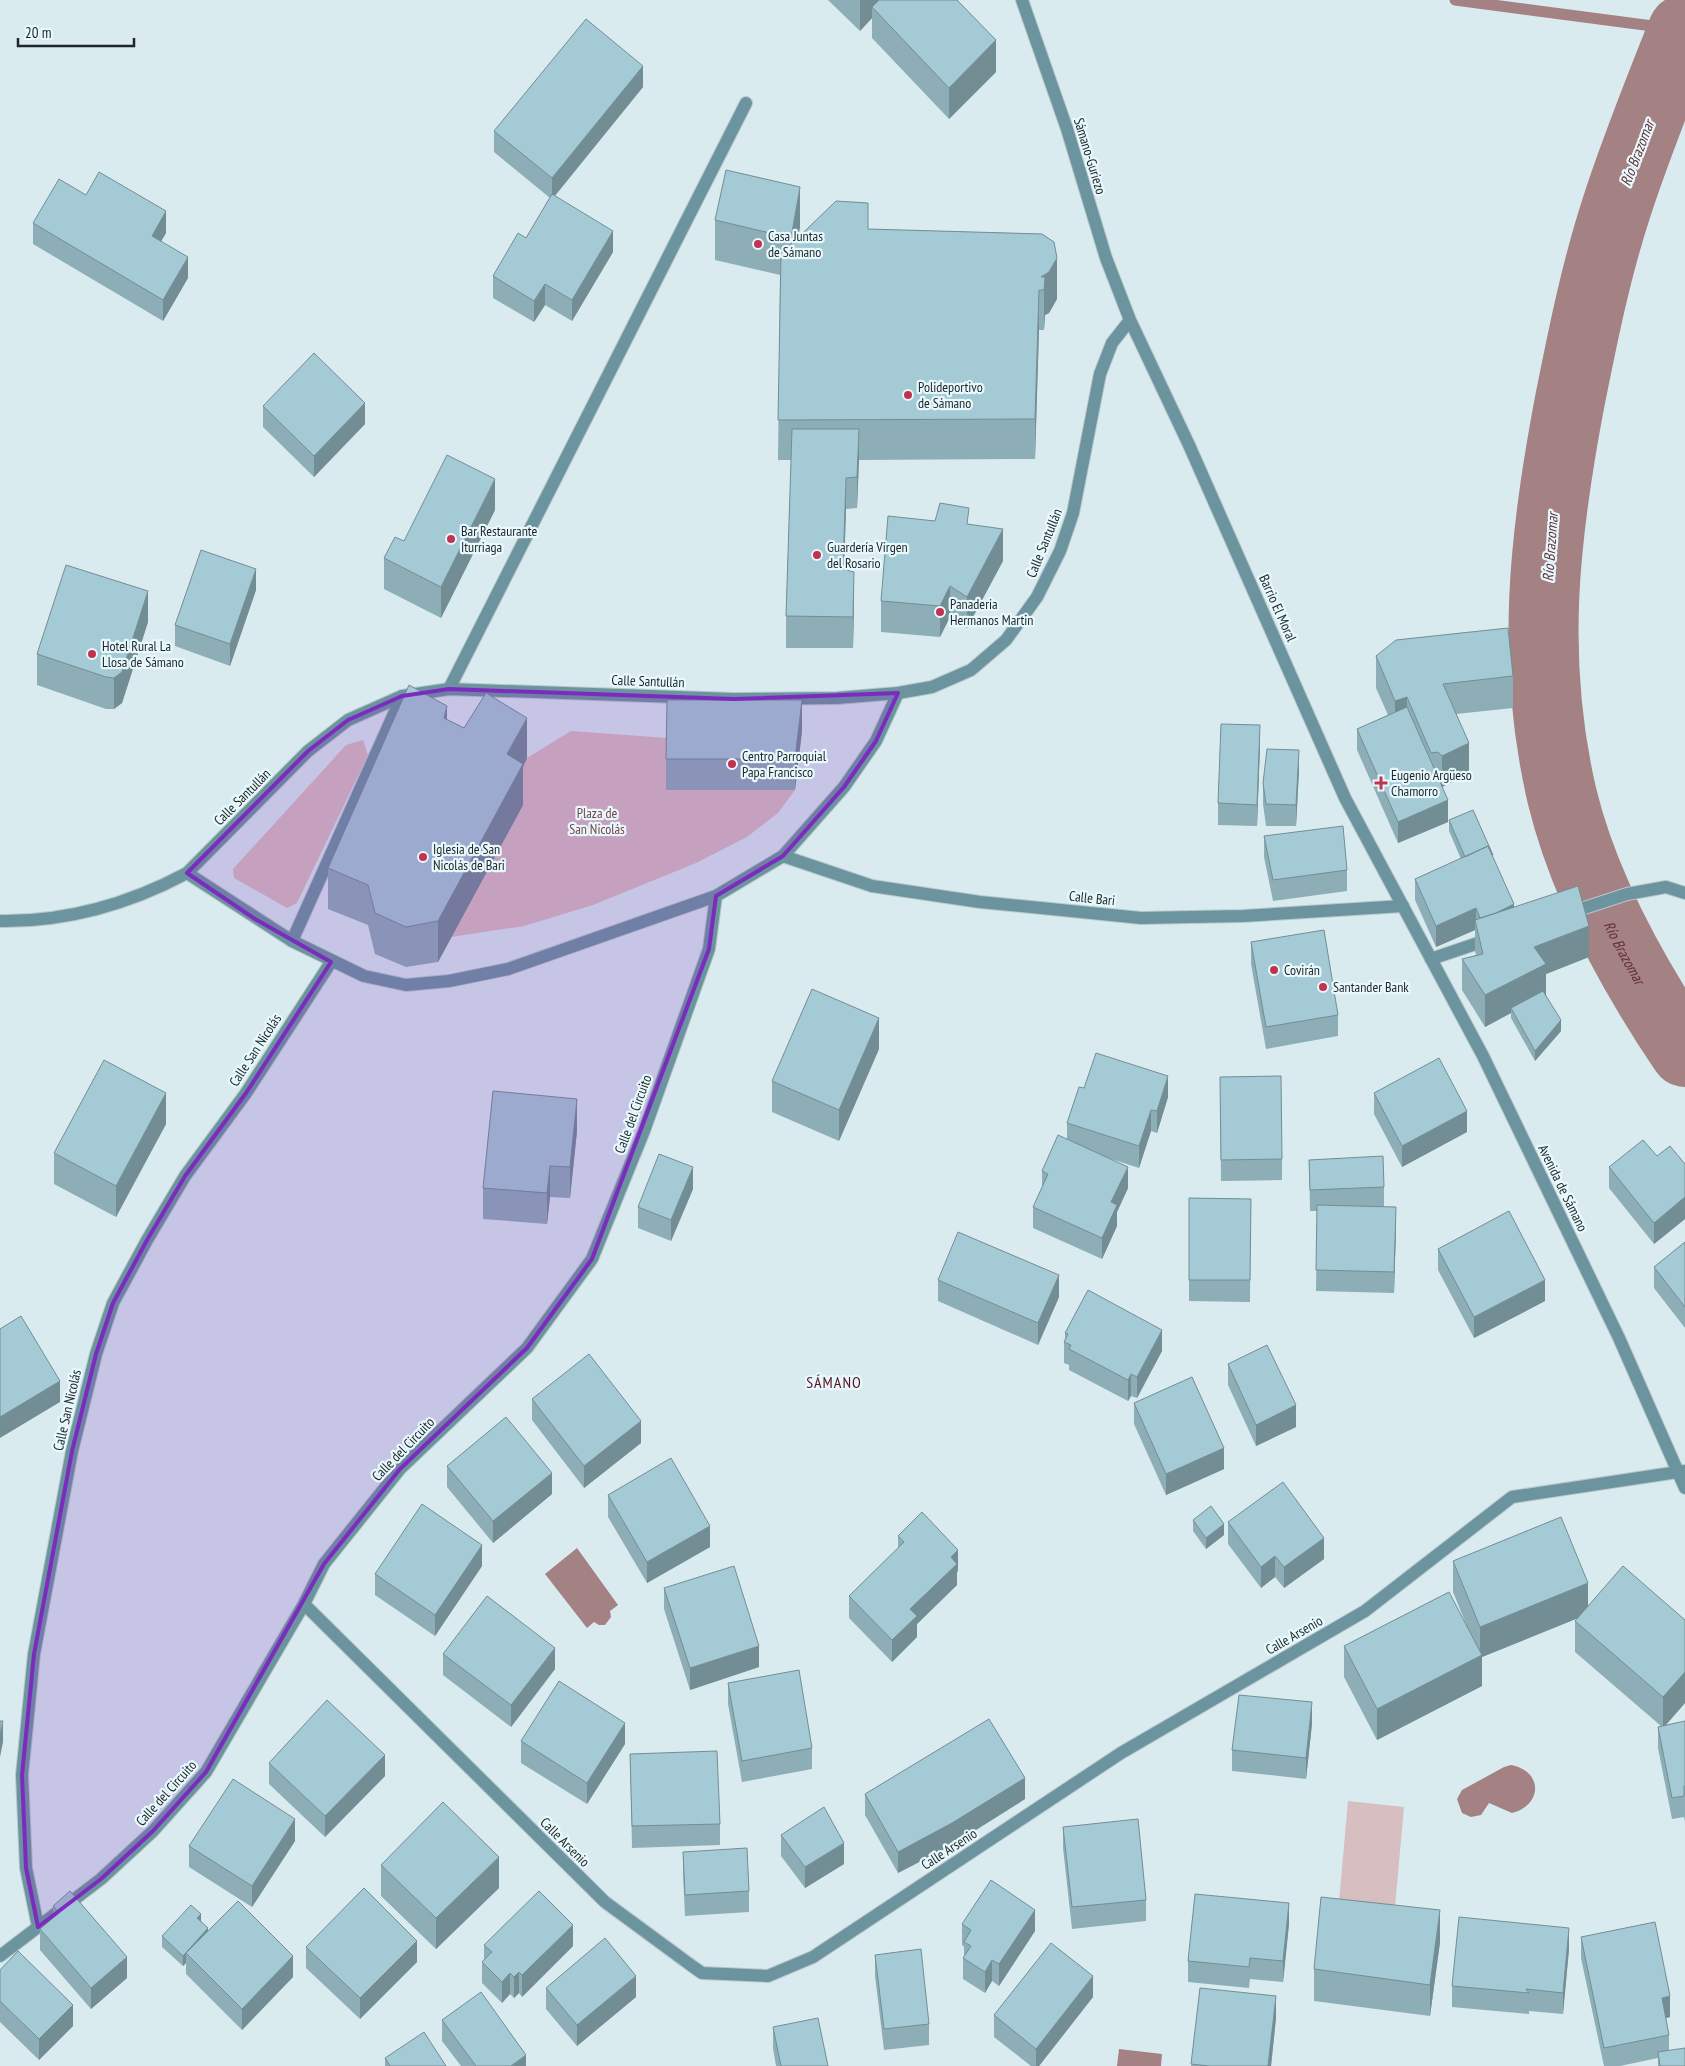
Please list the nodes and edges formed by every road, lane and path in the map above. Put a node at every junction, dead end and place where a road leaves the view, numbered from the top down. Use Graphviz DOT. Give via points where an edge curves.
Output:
graph roads {
  1 [pos="1022,0"];
  2 [pos="746,103"];
  3 [pos="1130,320"];
  4 [pos="449,689"];
  5 [pos="898,693"];
  6 [pos="402,696"];
  7 [pos="783,856"];
  8 [pos="187,873"];
  9 [pos="1685,892"];
  10 [pos="716,896"];
  11 [pos="1403,906"];
  12 [pos="1557,917"];
  13 [pos="0,921"];
  14 [pos="1504,934"];
  15 [pos="292,942"];
  16 [pos="1431,959"];
  17 [pos="331,962"];
  18 [pos="1681,1471"];
  19 [pos="1685,1488"];
  20 [pos="304,1604"];
  21 [pos="38,1927"];
  22 [pos="0,1956"];
  1 -- 3 [label="street, Sámano-Guriezo" via="1106,258"];
  2 -- 4 [label="street"];
  3 -- 5 [label="street, Calle Santullán" via="1112,344 1100,374 1073,513 1060,551 1037,597 1006,640 971,670 932,687"];
  3 -- 11 [label="street, Barrio El Moral" via="1189,445 1345,798"];
  4 -- 5 [label="street, Calle Santullán" via="734,699 837,698"];
  4 -- 6 [label="street, Calle Santullán"];
  5 -- 7 [label="street" via="876,741 844,788"];
  6 -- 8 [label="street, Calle Santullán" via="348,720 308,751"];
  6 -- 15 [label="street"];
  7 -- 10 [label="street"];
  7 -- 11 [label="street, Calle Bari" via="872,886 980,902 1141,918 1243,916"];
  8 -- 13 [label="street, Calle Santullán" via="108,907 78,914"];
  8 -- 15 [label="street"];
  9 -- 12 [label="street" via="1666,887 1627,894"];
  10 -- 17 [label="street" via="508,969 449,981 406,985 364,976"];
  10 -- 20 [label="street, Calle del Circuito" via="709,949 644,1130 592,1259 527,1348 400,1469 324,1564"];
  11 -- 16 [label="street, Avenida de Sámano"];
  14 -- 16 [label="street"];
  15 -- 17 [label="street"];
  16 -- 18 [label="street, Avenida de Sámano" via="1483,1056"];
  17 -- 21 [label="street, Calle San Nicolás" via="246,1093 185,1176 113,1303 96,1354 72,1451 34,1654 22,1775 26,1868"];
  18 -- 19 [label="street, Avenida de Sámano"];
  18 -- 20 [label="street, Calle Arsenio" via="1512,1497 1365,1611 1121,1754 813,1957 768,1976 702,1973 605,1902"];
  20 -- 21 [label="street, Calle del Circuito" via="206,1772 153,1831 101,1879"];
  21 -- 22 [label="street, Calle del Circuito"];
}
